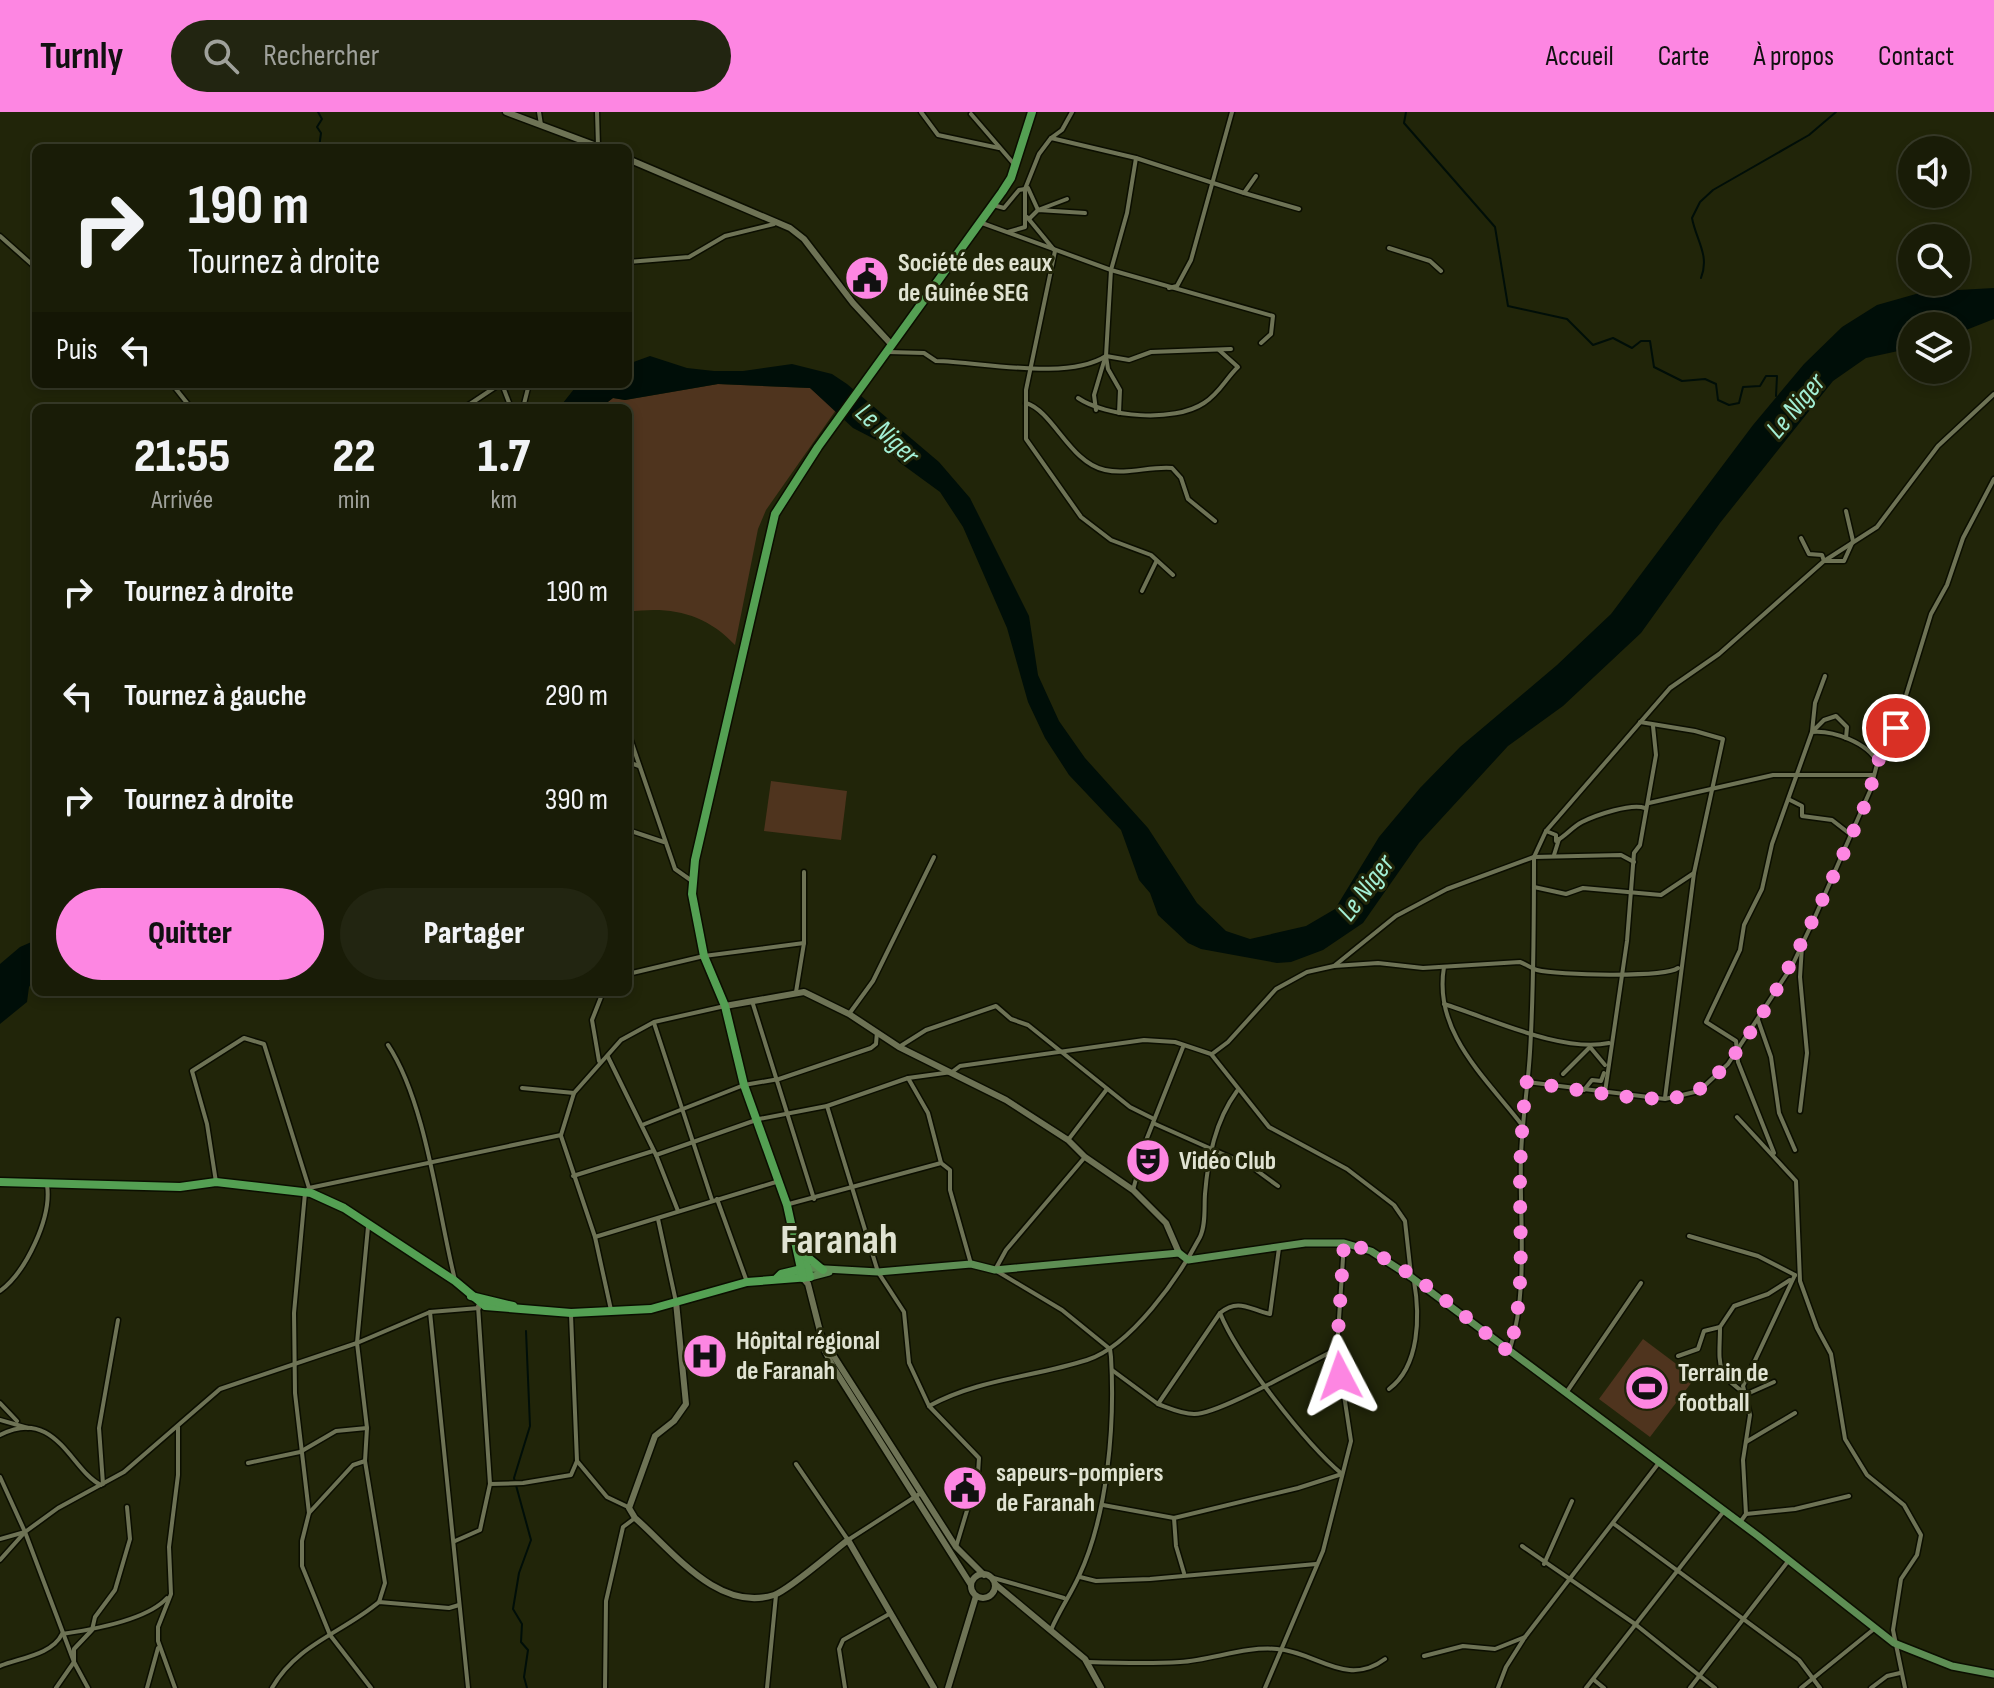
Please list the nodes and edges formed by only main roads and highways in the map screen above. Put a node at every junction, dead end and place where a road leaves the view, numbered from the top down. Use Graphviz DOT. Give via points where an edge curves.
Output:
graph roads {
  1 [pos="1032,112"];
  2 [pos="0,1182"];
  3 [pos="800,1254"];
  4 [pos="826,1271"];
  5 [pos="806,1275"];
  6 [pos="779,1276"];
  7 [pos="1992,1673"];
  1 -- 3 [label="highway" via="1016,166 993,205 785,496 770,530 692,881 704,956 725,1006 744,1085"];
  2 -- 6 [label="highway" via="180,1187 216,1182 307,1190 344,1208 477,1301 514,1307 571,1313 651,1309"];
  3 -- 4 [label="highway"];
  3 -- 5 [label="highway"];
  3 -- 6 [label="highway"];
  4 -- 5 [label="main road"];
  4 -- 7 [label="main road" via="971,1264 995,1270 1179,1253 1188,1260 1305,1243 1344,1243 1371,1251 1894,1643 1952,1666"];
  5 -- 6 [label="highway"];
}
